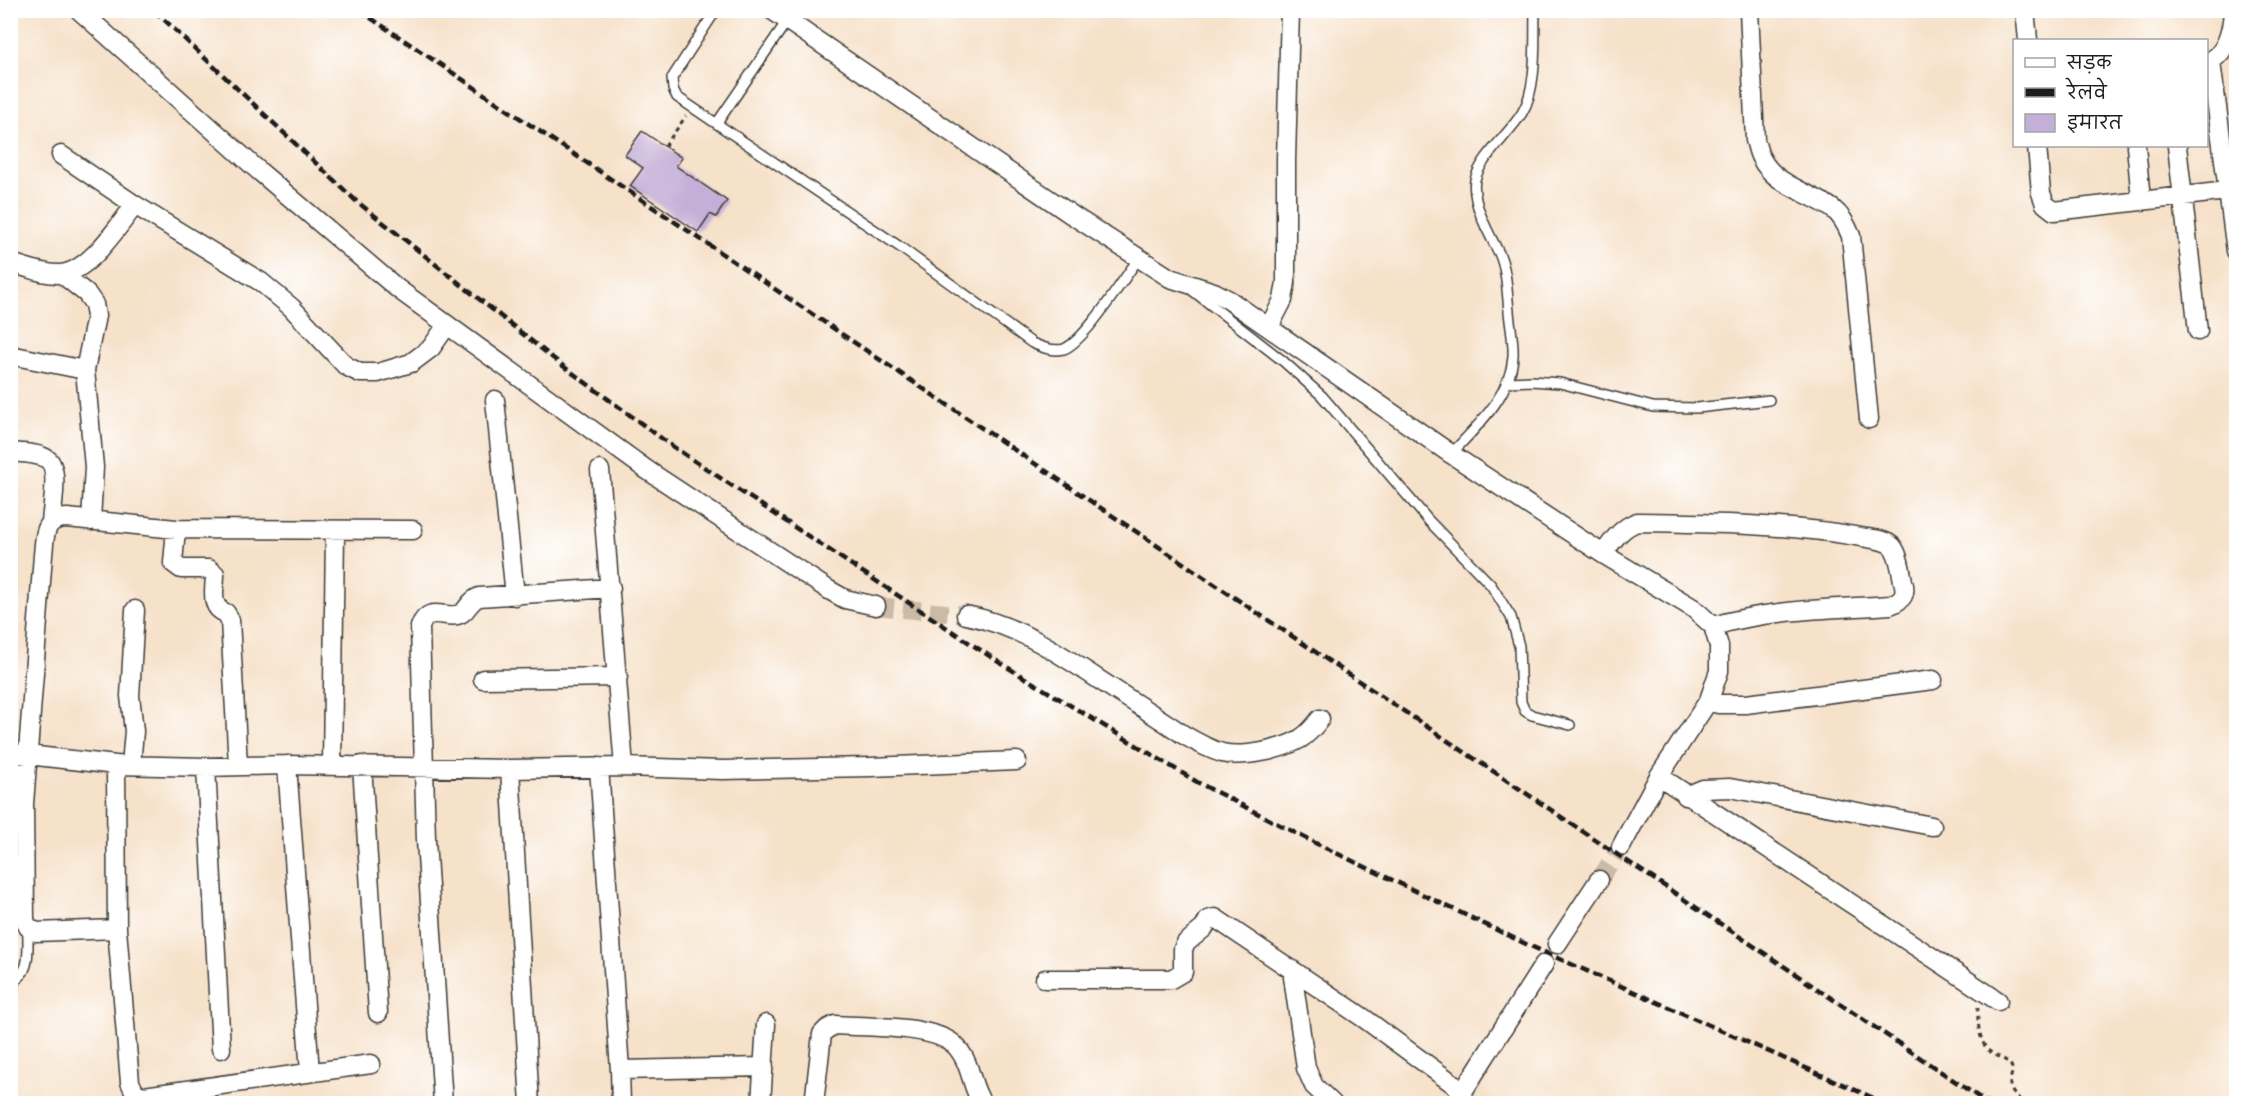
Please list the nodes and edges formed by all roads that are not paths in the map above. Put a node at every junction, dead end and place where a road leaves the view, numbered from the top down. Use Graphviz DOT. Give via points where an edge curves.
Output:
graph roads {
  1 [pos="79,10"];
  2 [pos="716,10"];
  3 [pos="1290,10"];
  4 [pos="1535,10"];
  5 [pos="1749,10"];
  6 [pos="2025,10"];
  7 [pos="2233,10"];
  8 [pos="779,16"];
  9 [pos="2028,39"];
  10 [pos="2209,63"];
  11 [pos="717,123"];
  12 [pos="2037,147"];
  13 [pos="2136,147"];
  14 [pos="2177,147"];
  15 [pos="61,155"];
  16 [pos="2233,191"];
  17 [pos="2183,196"];
  18 [pos="2141,200"];
  19 [pos="135,205"];
  20 [pos="2236,251"];
  21 [pos="1139,258"];
  22 [pos="10,263"];
  23 [pos="62,274"];
  24 [pos="1184,284"];
  25 [pos="447,325"];
  26 [pos="1269,327"];
  27 [pos="2198,331"];
  28 [pos="10,355"];
  29 [pos="85,370"];
  30 [pos="1508,382"];
  31 [pos="495,400"];
  32 [pos="1769,400"];
  33 [pos="1869,419"];
  34 [pos="10,452"];
  35 [pos="1451,454"];
  36 [pos="600,470"];
  37 [pos="91,521"];
  38 [pos="51,522"];
  39 [pos="176,530"];
  40 [pos="413,530"];
  41 [pos="335,531"];
  42 [pos="1603,554"];
  43 [pos="611,588"];
  44 [pos="515,596"];
  45 [pos="876,606"];
  46 [pos="135,610"];
  47 [pos="966,615"];
  48 [pos="1713,626"];
  49 [pos="618,677"];
  50 [pos="483,679"];
  51 [pos="1933,680"];
  52 [pos="1709,700"];
  53 [pos="1320,719"];
  54 [pos="1570,725"];
  55 [pos="19,754"];
  56 [pos="1017,761"];
  57 [pos="123,765"];
  58 [pos="238,765"];
  59 [pos="287,765"];
  60 [pos="332,765"];
  61 [pos="363,765"];
  62 [pos="424,766"];
  63 [pos="206,767"];
  64 [pos="599,767"];
  65 [pos="624,767"];
  66 [pos="510,769"];
  67 [pos="1672,785"];
  68 [pos="1932,826"];
  69 [pos="1621,847"];
  70 [pos="1599,880"];
  71 [pos="28,927"];
  72 [pos="117,929"];
  73 [pos="1557,944"];
  74 [pos="1544,964"];
  75 [pos="1292,970"];
  76 [pos="1045,979"];
  77 [pos="10,984"];
  78 [pos="1991,996"];
  79 [pos="378,1013"];
  80 [pos="766,1024"];
  81 [pos="221,1049"];
  82 [pos="370,1064"];
  83 [pos="764,1067"];
  84 [pos="620,1070"];
  85 [pos="310,1072"];
  86 [pos="1459,1097"];
  87 [pos="443,1104"];
  88 [pos="530,1104"];
  89 [pos="621,1104"];
  90 [pos="761,1104"];
  91 [pos="814,1104"];
  92 [pos="983,1104"];
  93 [pos="1333,1104"];
  1 -- 25 [label="street" via="328,230"];
  2 -- 11 [label="lane" via="672,78 677,97"];
  3 -- 26 [label="street" via="1286,282 1283,300"];
  4 -- 30 [label="lane" via="1532,87 1524,111 1488,156 1475,180 1477,201 1501,258 1507,291 1513,356"];
  5 -- 33 [label="street" via="1755,140 1760,158 1789,186 1834,210 1851,236"];
  6 -- 9 [label="street"];
  7 -- 10 [label="street" via="2231,32 2222,50"];
  8 -- 11 [label="lane"];
  8 -- 21 [label="street"];
  10 -- 16 [label="street"];
  11 -- 21 [label="lane" via="1032,343 1047,349 1064,349 1080,338"];
  12 -- 18 [label="street" via="2042,193 2045,204 2054,211"];
  13 -- 18 [label="street"];
  14 -- 17 [label="street"];
  15 -- 19 [label="street"];
  16 -- 17 [label="street"];
  16 -- 20 [label="street"];
  17 -- 18 [label="street"];
  17 -- 27 [label="street"];
  19 -- 23 [label="street" via="98,250 80,267"];
  19 -- 25 [label="street" via="261,282 291,307 346,366 360,373 378,373 411,363 431,348"];
  21 -- 24 [label="street"];
  22 -- 23 [label="street"];
  23 -- 29 [label="street" via="94,304 96,316"];
  24 -- 26 [label="street" via="1214,292"];
  24 -- 54 [label="lane" via="1322,396 1429,521 1491,585 1514,627 1525,711"];
  25 -- 45 [label="street" via="647,470 829,590"];
  26 -- 35 [label="street"];
  28 -- 29 [label="street"];
  29 -- 37 [label="street" via="94,467"];
  30 -- 32 [label="lane" via="1560,384 1653,407 1697,408"];
  30 -- 35 [label="lane" via="1490,411"];
  31 -- 44 [label="street"];
  34 -- 38 [label="street" via="46,457 52,463 55,471"];
  35 -- 42 [label="street"];
  36 -- 43 [label="street"];
  37 -- 38 [label="street" via="58,518"];
  37 -- 39 [label="street"];
  38 -- 55 [label="street" via="46,530"];
  39 -- 41 [label="street"];
  39 -- 58 [label="street" via="173,563 181,569 213,570 215,604 230,620"];
  40 -- 41 [label="street"];
  41 -- 60 [label="street"];
  42 -- 48 [label="street" via="1693,608"];
  42 -- 48 [label="street" via="1627,525 1637,522 1731,523 1815,531 1884,542 1892,546 1897,556 1905,588 1898,602 1743,617"];
  43 -- 44 [label="street"];
  43 -- 49 [label="street"];
  44 -- 62 [label="street" via="479,597 459,614 435,614 423,620 420,627"];
  46 -- 57 [label="street" via="130,696 134,731"];
  47 -- 53 [label="street" via="998,623 1044,644 1184,735 1224,753 1270,750 1298,740"];
  48 -- 52 [label="street" via="1719,646 1719,671"];
  49 -- 50 [label="street"];
  49 -- 65 [label="street"];
  51 -- 52 [label="street" via="1746,704 1718,704"];
  52 -- 67 [label="street"];
  55 -- 57 [label="street"];
  55 -- 71 [label="street"];
  56 -- 65 [label="street" via="735,770"];
  57 -- 63 [label="street"];
  57 -- 72 [label="street"];
  58 -- 59 [label="street"];
  58 -- 63 [label="street"];
  59 -- 60 [label="street"];
  59 -- 85 [label="street"];
  60 -- 61 [label="street"];
  61 -- 62 [label="street"];
  61 -- 79 [label="street"];
  62 -- 66 [label="street"];
  62 -- 87 [label="street"];
  63 -- 81 [label="street"];
  64 -- 65 [label="street"];
  64 -- 66 [label="street"];
  64 -- 84 [label="street"];
  66 -- 88 [label="street"];
  67 -- 68 [label="street" via="1730,788"];
  67 -- 69 [label="street"];
  67 -- 78 [label="street"];
  70 -- 73 [label="street"];
  71 -- 72 [label="street" via="36,932"];
  71 -- 77 [label="lane" via="27,967 21,978"];
  72 -- 85 [label="street" via="130,1082 135,1092 144,1096"];
  74 -- 86 [label="street"];
  75 -- 76 [label="street" via="1211,918 1186,943 1183,972 1178,977"];
  75 -- 86 [label="street" via="1365,1019"];
  75 -- 93 [label="street" via="1306,1068 1314,1086"];
  80 -- 83 [label="street"];
  82 -- 85 [label="street"];
  83 -- 84 [label="street"];
  83 -- 90 [label="street"];
  84 -- 89 [label="street"];
  91 -- 92 [label="street" via="822,1034 835,1025 914,1030 954,1043 965,1059"];
}
